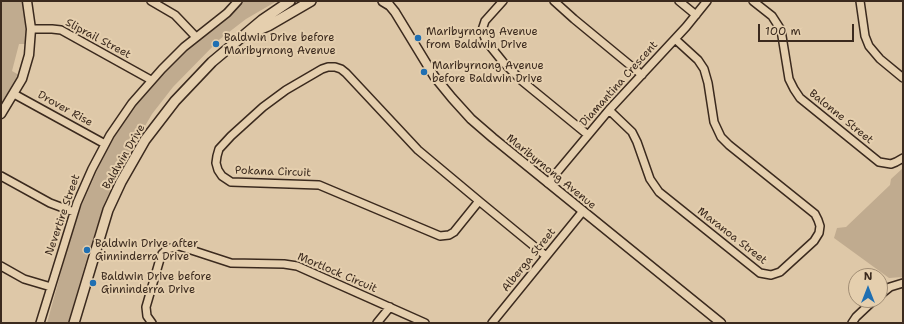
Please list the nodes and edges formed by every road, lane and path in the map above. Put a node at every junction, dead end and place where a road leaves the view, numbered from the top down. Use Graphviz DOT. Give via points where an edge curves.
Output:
graph roads {
  1 [pos="27,1"];
  2 [pos="151,1"];
  3 [pos="238,1"];
  4 [pos="290,1"];
  5 [pos="311,1"];
  6 [pos="503,1"];
  7 [pos="554,1"];
  8 [pos="679,1"];
  9 [pos="707,1"];
  10 [pos="753,1"];
  11 [pos="860,1"];
  12 [pos="388,2"];
  13 [pos="696,15"];
  14 [pos="31,29"];
  15 [pos="246,35"];
  16 [pos="196,37"];
  17 [pos="675,39"];
  18 [pos="642,75"];
  19 [pos="903,78"];
  20 [pos="151,80"];
  21 [pos="14,94"];
  22 [pos="609,110"];
  23 [pos="1,114"];
  24 [pos="588,135"];
  25 [pos="105,144"];
  26 [pos="903,158"];
  27 [pos="1,176"];
  28 [pos="548,183"];
  29 [pos="479,201"];
  30 [pos="583,211"];
  31 [pos="74,212"];
  32 [pos="546,256"];
  33 [pos="1,266"];
  34 [pos="903,283"];
  35 [pos="51,287"];
  36 [pos="888,288"];
  37 [pos="390,307"];
  38 [pos="866,308"];
  39 [pos="40,323"];
  40 [pos="74,323"];
  41 [pos="152,323"];
  42 [pos="377,323"];
  43 [pos="425,323"];
  44 [pos="492,323"];
  45 [pos="721,323"];
  46 [pos="852,323"];
  1 -- 14 [label="street"];
  2 -- 16 [label="street" via="175,15"];
  3 -- 16 [label="street, Nevertire Street"];
  4 -- 15 [label="main road, Baldwin Drive" via="266,17"];
  5 -- 15 [label="main road, Baldwin Drive" via="268,26"];
  6 -- 24 [label="street" via="485,21 483,33 486,41 522,81"];
  7 -- 18 [label="street"];
  8 -- 13 [label="street"];
  9 -- 13 [label="street, Diamantina Crescent"];
  10 -- 26 [label="street, Balonne Street" via="772,16 781,30 789,79 800,98 879,162 891,164"];
  11 -- 19 [label="street" via="869,46"];
  12 -- 28 [label="street, Maribyrnong Avenue" via="425,62 456,104 482,129"];
  13 -- 17 [label="street, Diamantina Crescent"];
  14 -- 20 [label="street, Sliprail Street" via="61,30"];
  14 -- 21 [label="street" via="27,63"];
  15 -- 40 [label="main road, Baldwin Drive" via="212,62 186,89 164,114 137,154 108,210"];
  16 -- 20 [label="street, Nevertire Street"];
  17 -- 18 [label="street, Diamantina Crescent"];
  17 -- 22 [label="street, Maranoa Street" via="704,69 714,122 721,137 815,214 820,230 814,241 780,272 771,276 760,273 659,192 650,180 632,132"];
  18 -- 22 [label="street, Diamantina Crescent"];
  20 -- 25 [label="street, Nevertire Street" via="126,111"];
  21 -- 23 [label="street"];
  21 -- 25 [label="street, Drover Rise"];
  22 -- 24 [label="street, Diamantina Crescent"];
  24 -- 28 [label="street, Diamantina Crescent"];
  25 -- 31 [label="street, Nevertire Street"];
  27 -- 31 [label="street" via="50,203"];
  28 -- 30 [label="street, Maribyrnong Avenue"];
  29 -- 29 [label="street, Pokana Circuit" via="422,155 346,73 335,67 322,69 263,107 231,136 219,149 217,156 218,170 231,182 319,185 437,236 446,236 454,232"];
  29 -- 32 [label="street, Pokana Circuit"];
  30 -- 32 [label="street, Alberga Street"];
  30 -- 45 [label="street, Maribyrnong Avenue"];
  31 -- 35 [label="street, Nevertire Street"];
  32 -- 44 [label="street, Alberga Street"];
  33 -- 35 [label="street" via="24,279"];
  34 -- 36 [label="street"];
  35 -- 39 [label="street, Nevertire Street"];
  37 -- 41 [label="street, Mortlock Circuit" via="297,266 231,263 176,246 164,251 160,260 146,307 147,316"];
  37 -- 42 [label="street"];
  37 -- 43 [label="street, Mortlock Circuit"];
  38 -- 46 [label="street"];
}
